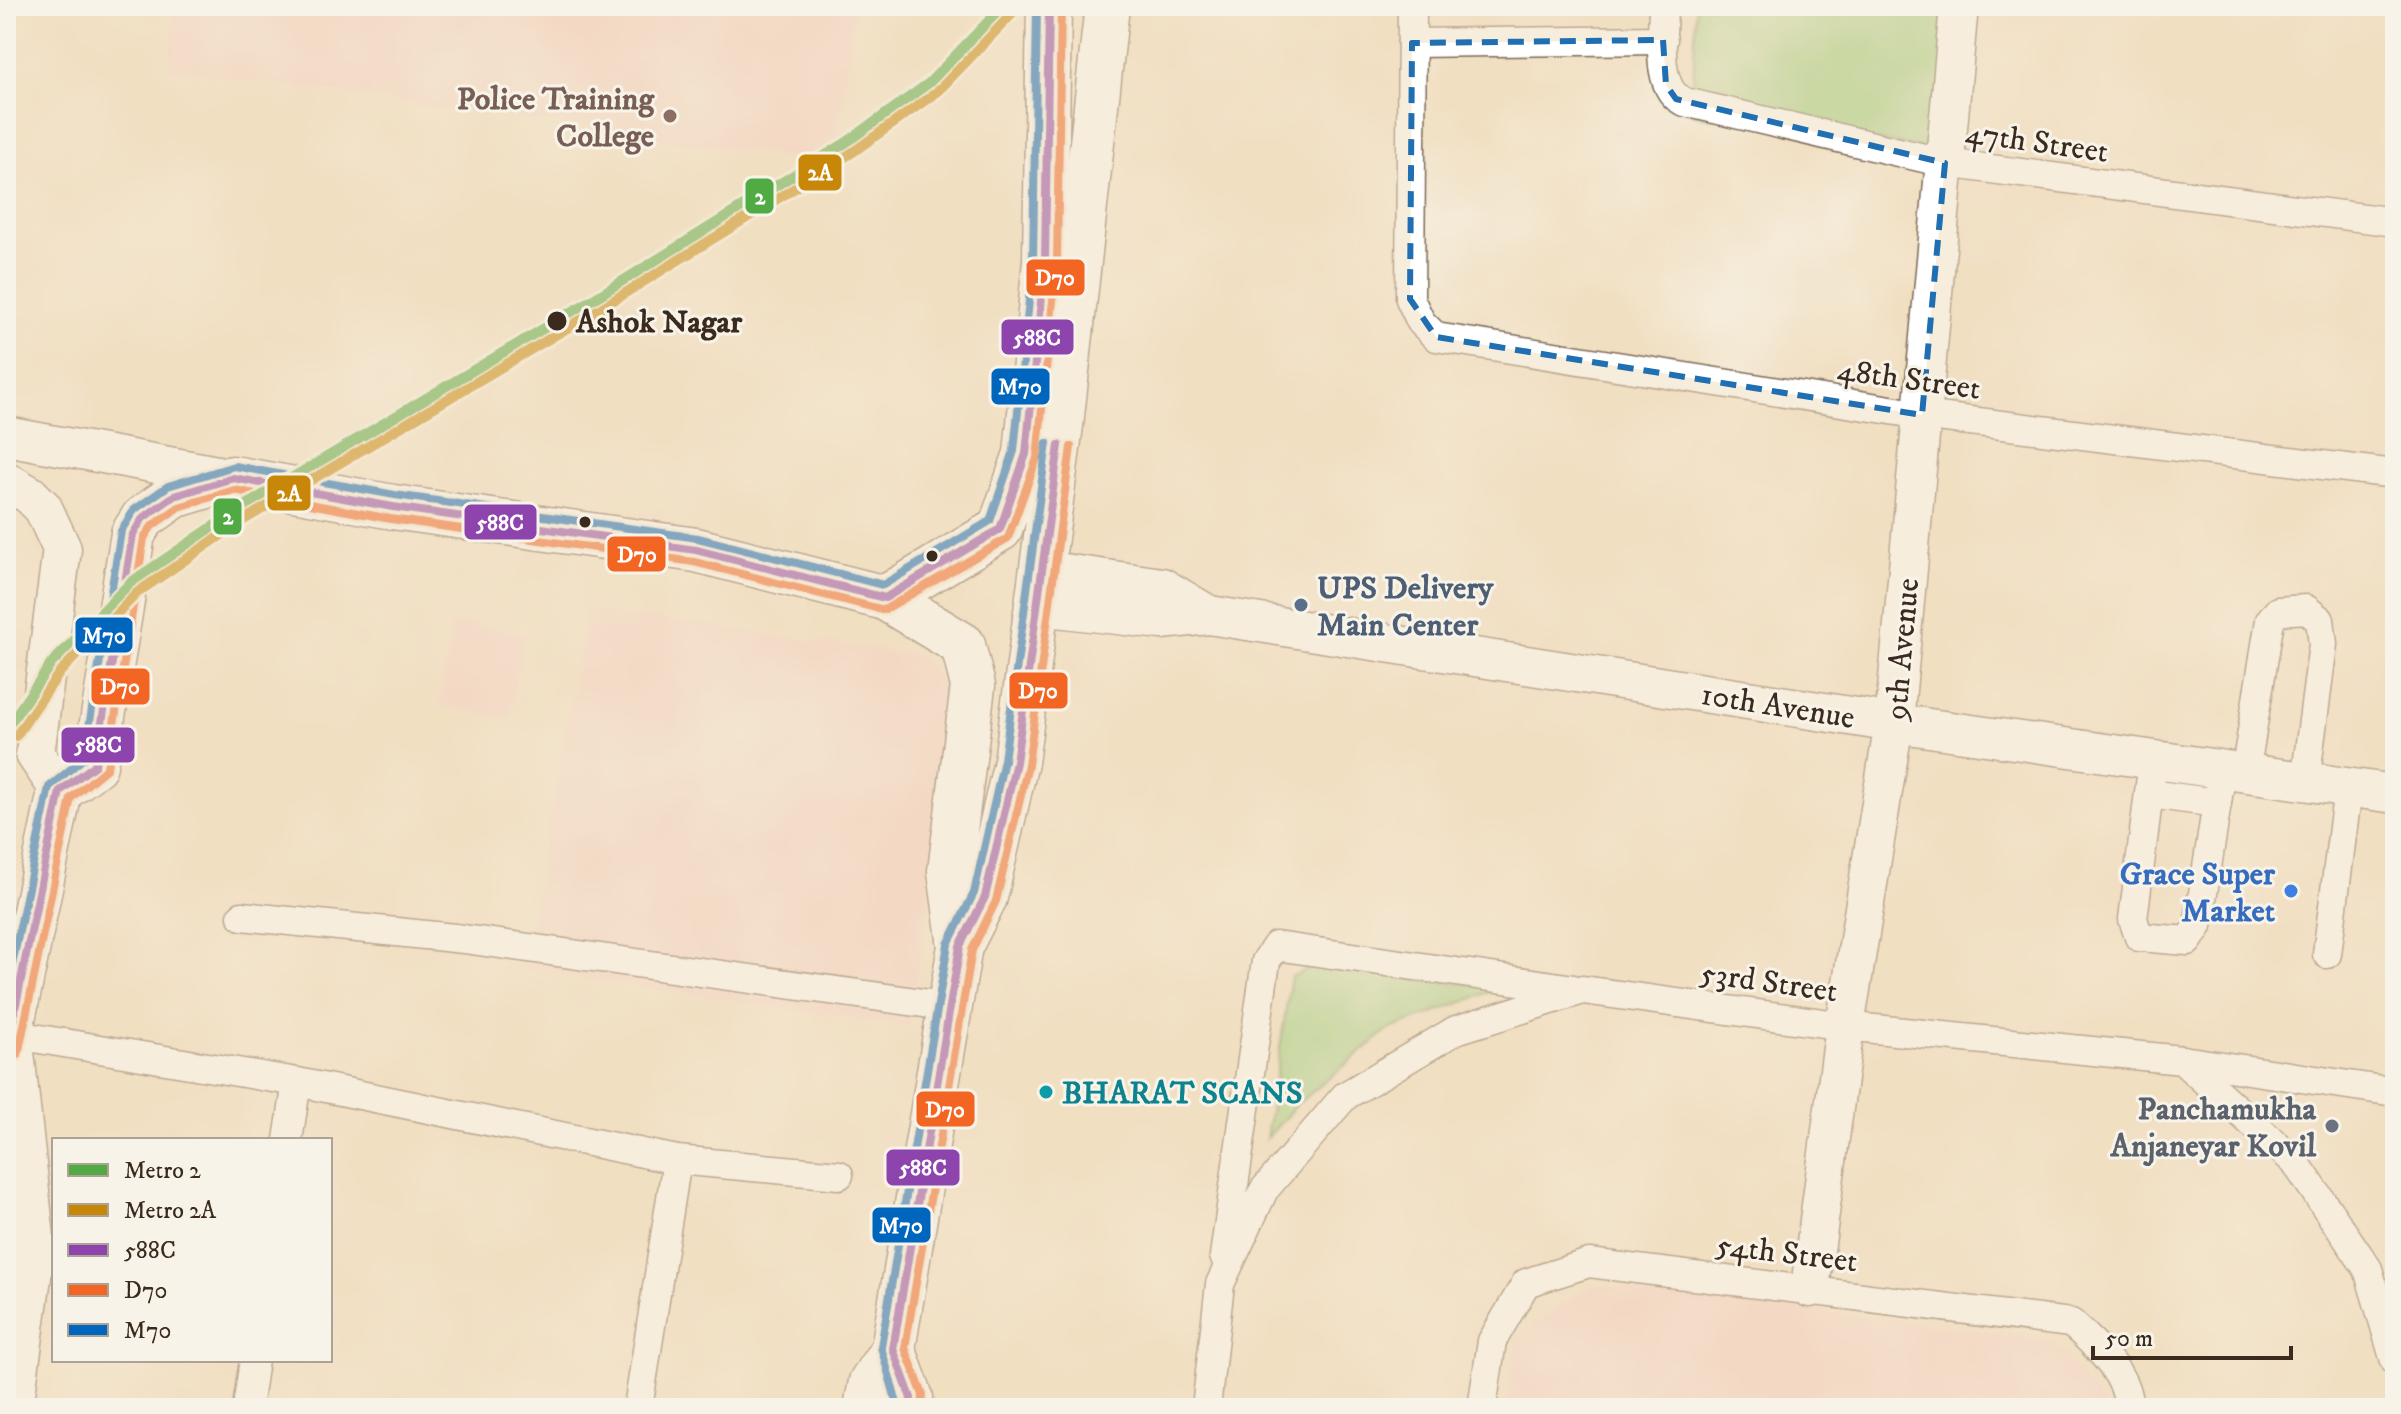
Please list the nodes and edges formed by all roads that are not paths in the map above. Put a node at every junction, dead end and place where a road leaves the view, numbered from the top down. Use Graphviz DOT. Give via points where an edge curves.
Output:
graph roads {
  1 [pos="1049,6"];
  2 [pos="1107,6"];
  3 [pos="1412,6"];
  4 [pos="1663,6"];
  5 [pos="1959,6"];
  6 [pos="1663,40"];
  7 [pos="1412,43"];
  8 [pos="1945,163"];
  9 [pos="2395,222"];
  10 [pos="1922,415"];
  11 [pos="13,437"];
  12 [pos="2395,474"];
  13 [pos="233,478"];
  14 [pos="6,481"];
  15 [pos="1041,588"];
  16 [pos="885,598"];
  17 [pos="1894,723"];
  18 [pos="2151,778"];
  19 [pos="2305,782"];
  20 [pos="2228,783"];
  21 [pos="2348,788"];
  22 [pos="60,791"];
  23 [pos="2395,794"];
  24 [pos="242,916"];
  25 [pos="960,946"];
  26 [pos="2327,954"];
  27 [pos="1583,990"];
  28 [pos="952,1007"];
  29 [pos="1845,1026"];
  30 [pos="8,1043"];
  31 [pos="2182,1060"];
  32 [pos="297,1082"];
  33 [pos="2395,1092"];
  34 [pos="288,1138"];
  35 [pos="677,1160"];
  36 [pos="839,1175"];
  37 [pos="1220,1284"];
  38 [pos="1810,1288"];
  39 [pos="893,1349"];
  40 [pos="2395,1361"];
  41 [pos="254,1362"];
  42 [pos="11,1408"];
  43 [pos="247,1408"];
  44 [pos="638,1408"];
  45 [pos="866,1408"];
  46 [pos="910,1408"];
  47 [pos="1206,1408"];
  48 [pos="1482,1408"];
  49 [pos="2128,1408"];
  1 -- 16 [label="main road" via="1045,261 1026,454 1000,529"];
  2 -- 15 [label="main road"];
  3 -- 7 [label="street"];
  4 -- 6 [label="street"];
  5 -- 8 [label="street, 9th Avenue"];
  6 -- 7 [label="street"];
  6 -- 8 [label="street, 47th Street" via="1666,85 1676,99"];
  7 -- 10 [label="street, 48th Street" via="1410,299 1436,337"];
  8 -- 9 [label="street, 47th Street"];
  8 -- 10 [label="street, 9th Avenue"];
  10 -- 12 [label="street, 48th Street"];
  10 -- 17 [label="street, 9th Avenue"];
  11 -- 13 [label="street"];
  13 -- 16 [label="main road" via="393,507 696,550"];
  13 -- 22 [label="main road" via="174,496 143,518 133,534 95,765"];
  14 -- 22 [label="street" via="43,508 62,549 35,754"];
  15 -- 17 [label="street, 10th Avenue" via="1162,587 1209,615"];
  15 -- 25 [label="main road" via="1016,762 985,897"];
  16 -- 25 [label="main road" via="963,645 973,686 950,871"];
  17 -- 18 [label="street, 10th Avenue"];
  17 -- 29 [label="street, 9th Avenue"];
  18 -- 20 [label="street, 10th Avenue"];
  18 -- 20 [label="street" via="2133,919 2139,937 2159,942 2188,941 2198,926"];
  19 -- 20 [label="street, 10th Avenue"];
  19 -- 20 [label="street" via="2323,644 2320,620 2306,609 2278,611 2270,620"];
  19 -- 21 [label="street, 10th Avenue"];
  21 -- 23 [label="street, 10th Avenue"];
  21 -- 26 [label="street"];
  22 -- 30 [label="main road"];
  24 -- 28 [label="street" via="464,939"];
  25 -- 28 [label="main road"];
  27 -- 29 [label="street, 53rd Street"];
  27 -- 37 [label="street, 53rd Street" via="1456,1030 1345,1096 1264,1190"];
  27 -- 37 [label="street" via="1276,946 1266,961"];
  28 -- 39 [label="main road"];
  29 -- 31 [label="street, 53rd Street"];
  29 -- 38 [label="street, 9th Avenue"];
  30 -- 32 [label="street"];
  30 -- 42 [label="main road" via="33,1247"];
  31 -- 33 [label="street, 53rd Street"];
  31 -- 40 [label="street" via="2295,1162 2368,1269"];
  32 -- 34 [label="street"];
  32 -- 35 [label="street"];
  35 -- 36 [label="street"];
  35 -- 44 [label="street"];
  37 -- 47 [label="street, 53rd Street"];
  38 -- 48 [label="street, 54th Street" via="1589,1263 1526,1283 1492,1341"];
  38 -- 49 [label="street, 54th Street" via="2071,1323 2103,1351 2128,1398"];
  39 -- 45 [label="main road" via="871,1382"];
  39 -- 46 [label="main road"];
  41 -- 43 [label="street"];
}
